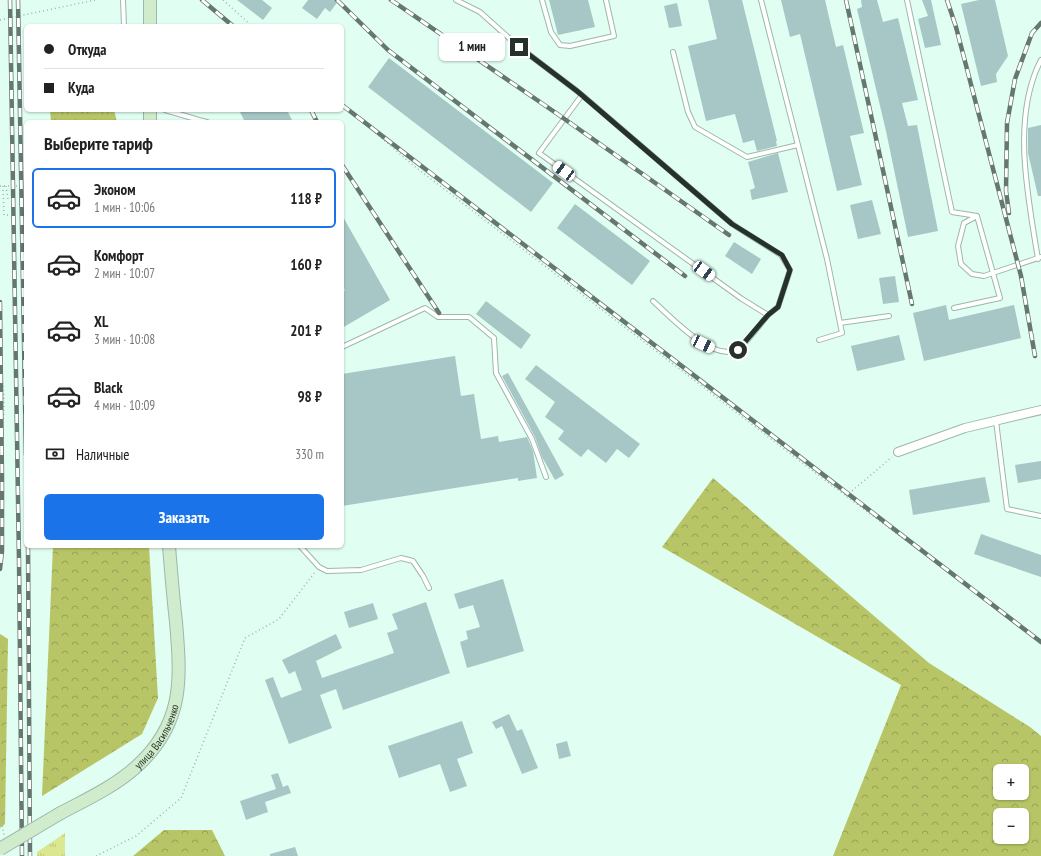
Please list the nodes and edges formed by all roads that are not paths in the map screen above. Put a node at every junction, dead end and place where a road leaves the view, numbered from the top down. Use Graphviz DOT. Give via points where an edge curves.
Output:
graph roads {
  1 [pos="123,0"];
  2 [pos="150,0"];
  3 [pos="456,0"];
  4 [pos="542,0"];
  5 [pos="606,0"];
  6 [pos="761,0"];
  7 [pos="907,0"];
  8 [pos="124,24"];
  9 [pos="150,24"];
  10 [pos="673,52"];
  11 [pos="1041,60"];
  12 [pos="582,96"];
  13 [pos="171,112"];
  14 [pos="196,120"];
  15 [pos="798,145"];
  16 [pos="977,216"];
  17 [pos="1039,258"];
  18 [pos="992,274"];
  19 [pos="653,301"];
  20 [pos="954,308"];
  21 [pos="768,315"];
  22 [pos="889,316"];
  23 [pos="840,323"];
  24 [pos="819,340"];
  25 [pos="344,346"];
  26 [pos="1041,410"];
  27 [pos="996,420"];
  28 [pos="898,452"];
  29 [pos="546,478"];
  30 [pos="1041,516"];
  31 [pos="169,548"];
  32 [pos="302,548"];
  33 [pos="429,588"];
  34 [pos="0,849"];
  1 -- 8 [label="lane"];
  2 -- 9 [label="main road"];
  3 -- 12 [label="lane" via="480,12 519,47"];
  4 -- 5 [label="lane" via="551,32 560,45 570,46 614,36"];
  6 -- 15 [label="lane"];
  7 -- 16 [label="lane" via="952,212"];
  10 -- 15 [label="lane" via="688,112 696,127 748,157"];
  11 -- 17 [label="lane" via="1034,74 1024,119 1026,185"];
  12 -- 21 [label="lane" via="732,224 782,255 790,270 778,307"];
  12 -- 21 [label="lane" via="539,153"];
  13 -- 14 [label="lane"];
  15 -- 23 [label="lane" via="827,259"];
  16 -- 18 [label="lane"];
  16 -- 18 [label="lane" via="964,223 958,246 961,264 972,274"];
  17 -- 18 [label="lane"];
  18 -- 20 [label="lane" via="1000,298"];
  19 -- 21 [label="lane" via="703,344 726,352 738,350"];
  22 -- 23 [label="lane"];
  23 -- 24 [label="lane" via="842,333"];
  25 -- 29 [label="lane" via="425,308 438,317 469,317 494,338 496,373 532,439"];
  26 -- 27 [label="street"];
  27 -- 28 [label="street" via="965,428"];
  27 -- 30 [label="lane" via="1007,509"];
  31 -- 34 [label="main road, улица Васильченко, bridge" via="179,664 177,699 168,726 156,747 136,767 111,786"];
  32 -- 33 [label="lane" via="319,567 327,571 360,570 401,558 413,561"];
}
